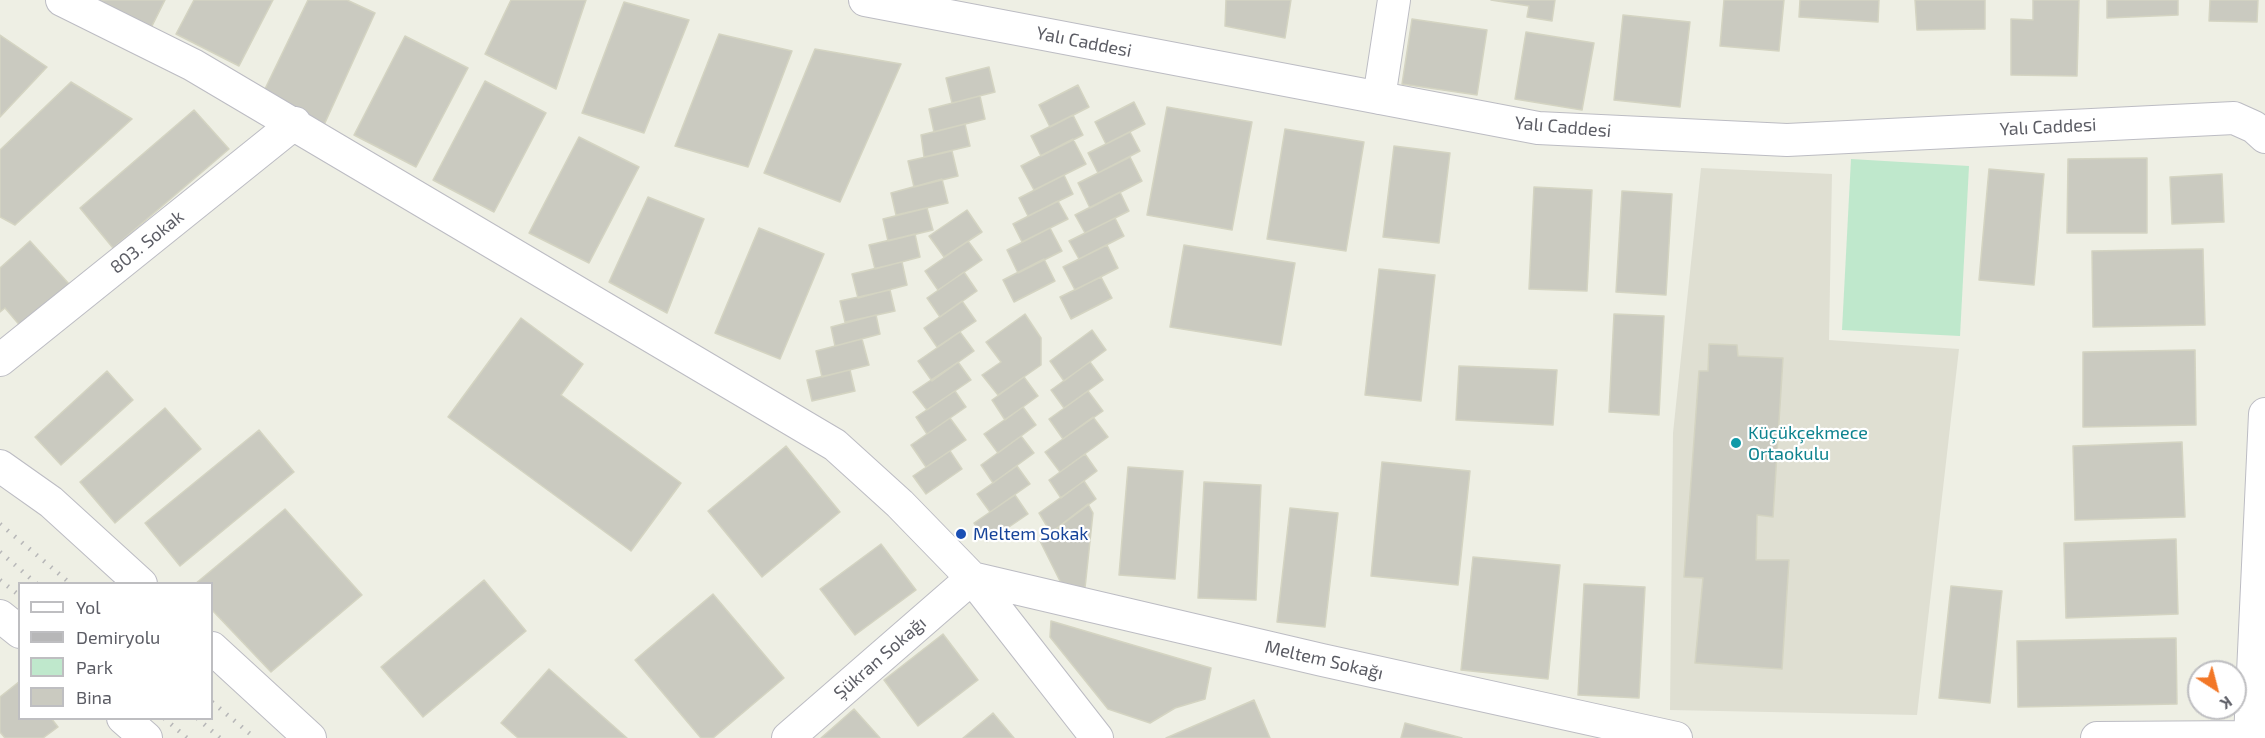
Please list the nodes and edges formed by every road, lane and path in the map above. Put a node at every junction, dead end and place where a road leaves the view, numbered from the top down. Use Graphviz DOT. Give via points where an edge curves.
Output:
graph roads {
  1 [pos="62,0"];
  2 [pos="865,0"];
  3 [pos="1394,0"];
  4 [pos="1379,98"];
  5 [pos="295,123"];
  6 [pos="2265,137"];
  7 [pos="0,360"];
  8 [pos="2265,414"];
  9 [pos="0,466"];
  10 [pos="972,578"];
  11 [pos="139,582"];
  12 [pos="0,616"];
  13 [pos="18,630"];
  14 [pos="213,649"];
  15 [pos="1603,730"];
  16 [pos="2249,737"];
  17 [pos="310,738"];
  18 [pos="789,738"];
  19 [pos="1097,738"];
  20 [pos="1676,738"];
  21 [pos="2097,738"];
  1 -- 5 [label="street" via="194,65"];
  2 -- 4 [label="street, Yalı Caddesi"];
  3 -- 4 [label="street"];
  4 -- 6 [label="street, Yalı Caddesi" via="1538,128 1787,140 2234,118"];
  5 -- 7 [label="street, 803. Sokak"];
  5 -- 10 [label="street" via="835,445"];
  8 -- 16 [label="street"];
  9 -- 11 [label="street" via="51,502"];
  10 -- 15 [label="street, Meltem Sokağı"];
  10 -- 18 [label="street, Şükran Sokağı"];
  10 -- 19 [label="street"];
  12 -- 13 [label="street"];
  14 -- 17 [label="street"];
  15 -- 20 [label="street, Meltem Sokağı"];
  16 -- 21 [label="street"];
}
